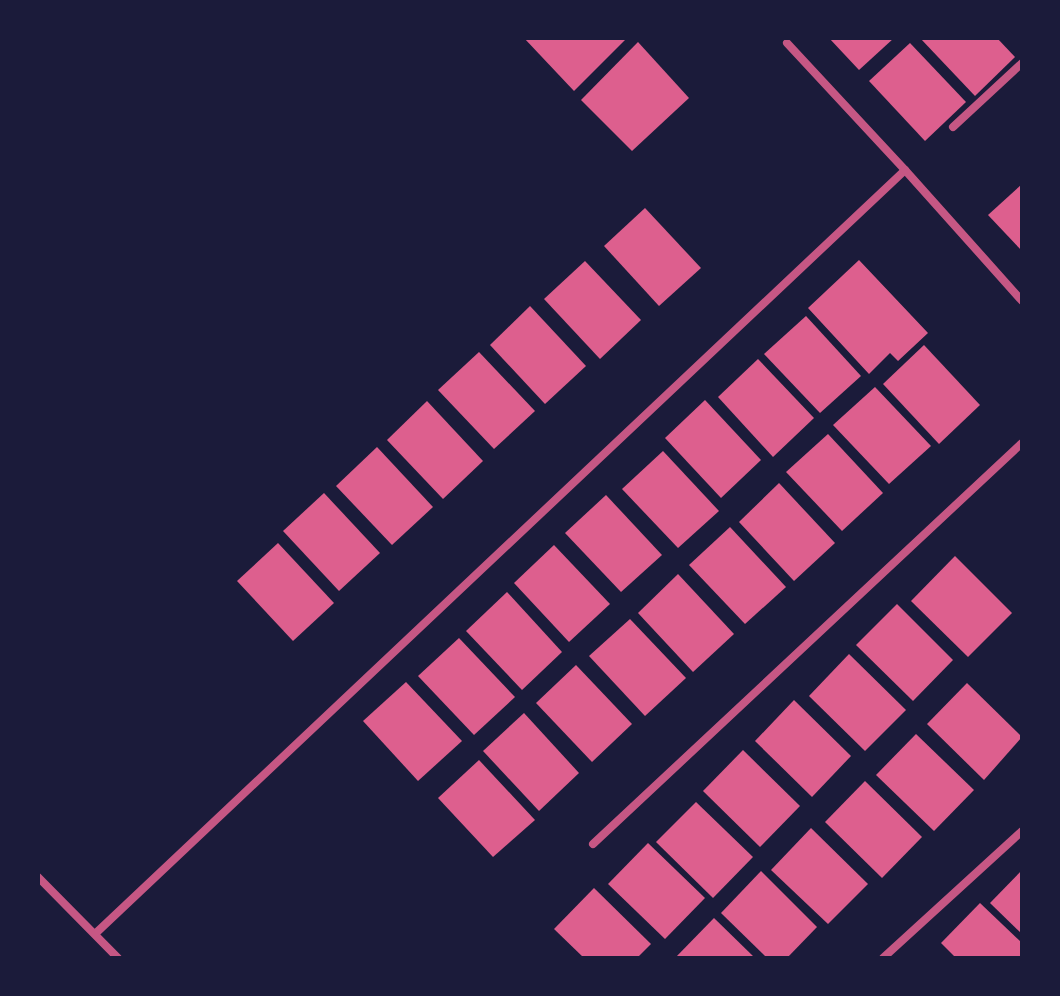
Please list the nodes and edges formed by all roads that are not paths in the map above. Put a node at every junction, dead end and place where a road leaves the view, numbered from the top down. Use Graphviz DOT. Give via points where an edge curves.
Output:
graph roads {
  1 [pos="787,43"];
  2 [pos="1022,63"];
  3 [pos="953,127"];
  4 [pos="905,170"];
  5 [pos="1022,301"];
  6 [pos="1022,443"];
  7 [pos="1022,831"];
  8 [pos="593,844"];
  9 [pos="38,877"];
  10 [pos="96,933"];
  11 [pos="118,958"];
  12 [pos="883,958"];
  1 -- 4 [label="street"];
  2 -- 3 [label="street"];
  4 -- 5 [label="street"];
  4 -- 10 [label="street"];
  6 -- 8 [label="street"];
  7 -- 12 [label="street"];
  9 -- 10 [label="street"];
  10 -- 11 [label="street"];
}
